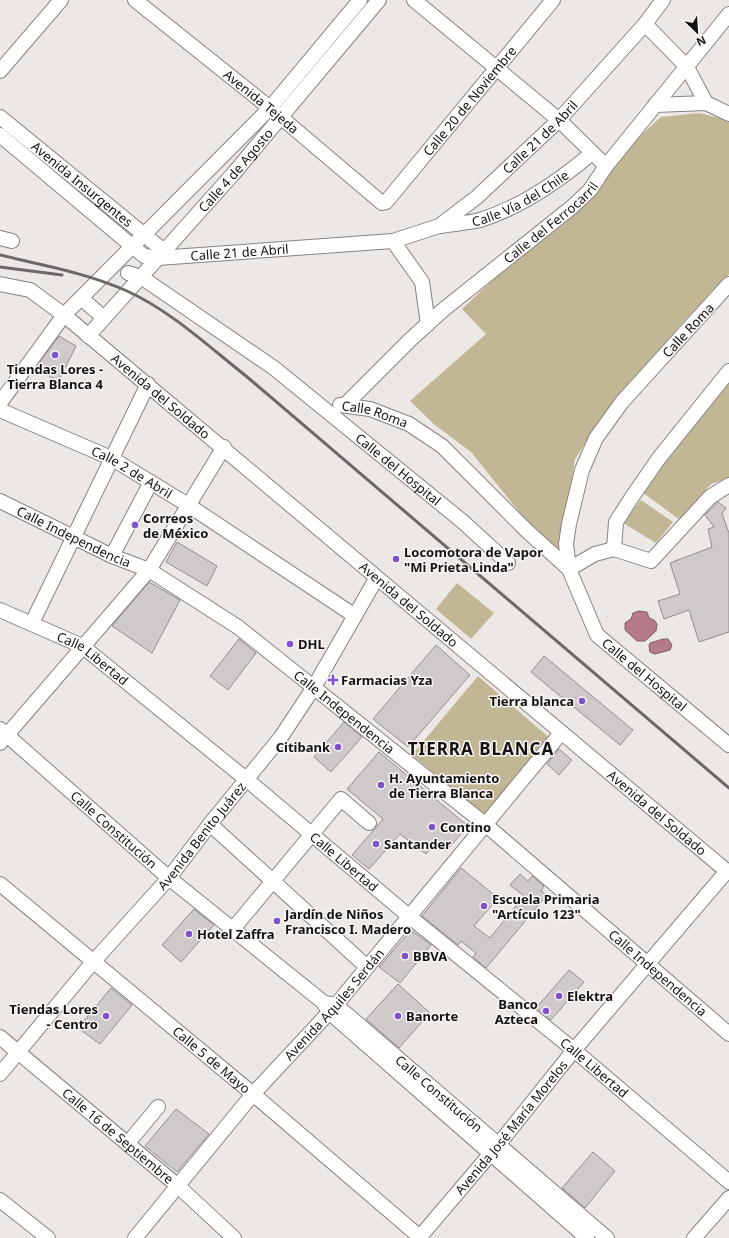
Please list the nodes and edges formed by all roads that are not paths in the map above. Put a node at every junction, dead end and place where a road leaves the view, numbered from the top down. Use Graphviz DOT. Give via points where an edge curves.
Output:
graph roads {
  1 [pos="61,0"];
  2 [pos="135,0"];
  3 [pos="360,0"];
  4 [pos="379,0"];
  5 [pos="414,0"];
  6 [pos="553,0"];
  7 [pos="663,0"];
  8 [pos="729,14"];
  9 [pos="645,24"];
  10 [pos="687,67"];
  11 [pos="497,69"];
  12 [pos="0,71"];
  13 [pos="706,103"];
  14 [pos="655,105"];
  15 [pos="270,108"];
  16 [pos="729,114"];
  17 [pos="0,117"];
  18 [pos="282,117"];
  19 [pos="559,120"];
  20 [pos="0,135"];
  21 [pos="592,153"];
  22 [pos="606,166"];
  23 [pos="386,202"];
  24 [pos="439,226"];
  25 [pos="144,234"];
  26 [pos="393,241"];
  27 [pos="133,247"];
  28 [pos="161,254"];
  29 [pos="134,275"];
  30 [pos="0,284"];
  31 [pos="729,284"];
  32 [pos="81,298"];
  33 [pos="64,315"];
  34 [pos="104,318"];
  35 [pos="428,324"];
  36 [pos="88,336"];
  37 [pos="729,371"];
  38 [pos="148,384"];
  39 [pos="0,403"];
  40 [pos="346,404"];
  41 [pos="324,407"];
  42 [pos="0,410"];
  43 [pos="224,448"];
  44 [pos="111,458"];
  45 [pos="151,482"];
  46 [pos="729,486"];
  47 [pos="0,501"];
  48 [pos="188,505"];
  49 [pos="74,536"];
  50 [pos="614,549"];
  51 [pos="112,556"];
  52 [pos="508,563"];
  53 [pos="570,569"];
  54 [pos="149,570"];
  55 [pos="376,579"];
  56 [pos="0,610"];
  57 [pos="355,616"];
  58 [pos="32,623"];
  59 [pos="82,646"];
  60 [pos="314,687"];
  61 [pos="562,733"];
  62 [pos="2,735"];
  63 [pos="727,739"];
  64 [pos="246,779"];
  65 [pos="369,823"];
  66 [pos="210,824"];
  67 [pos="486,825"];
  68 [pos="311,834"];
  69 [pos="728,872"];
  70 [pos="169,878"];
  71 [pos="272,880"];
  72 [pos="0,884"];
  73 [pos="410,917"];
  74 [pos="233,929"];
  75 [pos="93,962"];
  76 [pos="646,964"];
  77 [pos="367,967"];
  78 [pos="330,1006"];
  79 [pos="729,1034"];
  80 [pos="0,1037"];
  81 [pos="574,1050"];
  82 [pos="19,1051"];
  83 [pos="0,1074"];
  84 [pos="254,1094"];
  85 [pos="158,1107"];
  86 [pos="128,1143"];
  87 [pos="495,1149"];
  88 [pos="729,1182"];
  89 [pos="178,1186"];
  90 [pos="729,1198"];
  91 [pos="0,1200"];
  92 [pos="48,1238"];
  93 [pos="135,1238"];
  94 [pos="234,1238"];
  95 [pos="420,1238"];
  96 [pos="587,1238"];
  97 [pos="607,1238"];
  98 [pos="694,1238"];
  1 -- 12 [label="street"];
  2 -- 15 [label="street, Avenida Tejeda"];
  3 -- 15 [label="street, Calle 4 de Agosto"];
  4 -- 18 [label="street, Calle 4 de Agosto"];
  5 -- 11 [label="street"];
  6 -- 11 [label="street, Calle 20 de Noviembre"];
  7 -- 9 [label="street, Calle 21 de Abril"];
  8 -- 10 [label="street, Calle del Ferrocarril"];
  9 -- 10 [label="street"];
  9 -- 19 [label="street, Calle 21 de Abril"];
  10 -- 13 [label="street"];
  10 -- 14 [label="street, Calle del Ferrocarril"];
  11 -- 19 [label="street"];
  11 -- 23 [label="street, Calle 20 de Noviembre"];
  13 -- 14 [label="street"];
  13 -- 16 [label="street"];
  14 -- 22 [label="street, Calle del Ferrocarril"];
  15 -- 18 [label="street, Avenida Tejeda"];
  15 -- 25 [label="street, Calle 4 de Agosto"];
  17 -- 25 [label="street, Avenida Insurgentes"];
  18 -- 23 [label="street, Avenida Tejeda" via="379,201"];
  18 -- 28 [label="street, Calle 4 de Agosto"];
  19 -- 21 [label="street"];
  19 -- 24 [label="street, Calle 21 de Abril" via="477,197"];
  20 -- 27 [label="street, Avenida Insurgentes"];
  21 -- 22 [label="street"];
  21 -- 24 [label="street, Calle Vía del Chile" via="563,178 518,204 479,220"];
  22 -- 35 [label="street, Calle del Ferrocarril" via="590,190 572,207"];
  24 -- 26 [label="street, Calle 21 de Abril"];
  25 -- 27 [label="street, Calle 4 de Agosto"];
  25 -- 28 [label="street, Avenida Insurgentes"];
  26 -- 28 [label="street, Calle 21 de Abril"];
  26 -- 35 [label="street" via="422,282"];
  27 -- 28 [label="street, Avenida Insurgentes" via="144,256"];
  27 -- 32 [label="street, Calle 4 de Agosto"];
  28 -- 29 [label="street, Calle 4 de Agosto"];
  29 -- 34 [label="street, Calle 4 de Agosto"];
  29 -- 41 [label="street, Calle Roma" via="274,368"];
  30 -- 33 [label="street" via="30,290"];
  31 -- 53 [label="street, Calle Roma" via="622,402 596,438 582,470 569,524 566,544"];
  32 -- 33 [label="street, Calle 4 de Agosto"];
  32 -- 34 [label="street"];
  33 -- 36 [label="street, Avenida del Soldado"];
  33 -- 39 [label="street, Calle 4 de Agosto"];
  34 -- 36 [label="street, Calle 4 de Agosto"];
  35 -- 40 [label="street, Calle del Ferrocarril"];
  36 -- 38 [label="street, Avenida del Soldado"];
  37 -- 50 [label="street" via="659,458 632,497 616,522"];
  38 -- 43 [label="street, Avenida del Soldado"];
  38 -- 44 [label="street"];
  40 -- 41 [label="street, Calle Roma"];
  40 -- 53 [label="street, Calle Roma" via="370,409 409,424 442,446 527,531"];
  41 -- 52 [label="street, Calle del Hospital" via="462,521"];
  42 -- 44 [label="street, Calle 2 de Abril"];
  43 -- 48 [label="street"];
  43 -- 55 [label="street, Avenida del Soldado"];
  44 -- 45 [label="street, Calle 2 de Abril"];
  44 -- 49 [label="street"];
  45 -- 48 [label="street, Calle 2 de Abril"];
  45 -- 51 [label="street"];
  46 -- 50 [label="street" via="710,497 650,561"];
  47 -- 49 [label="street, Calle Independencia"];
  48 -- 54 [label="street"];
  48 -- 57 [label="street, Calle 2 de Abril"];
  49 -- 51 [label="street, Calle Independencia"];
  49 -- 58 [label="street"];
  50 -- 53 [label="street" via="595,554"];
  51 -- 54 [label="street, Calle Independencia"];
  53 -- 63 [label="street, Calle del Hospital" via="596,635"];
  54 -- 59 [label="street"];
  54 -- 60 [label="street, Calle Independencia" via="238,627"];
  55 -- 57 [label="street, Avenida Benito Juárez"];
  55 -- 61 [label="street, Avenida del Soldado"];
  56 -- 58 [label="street, Calle Libertad"];
  57 -- 60 [label="street, Avenida Benito Juárez"];
  58 -- 59 [label="street, Calle Libertad"];
  59 -- 62 [label="street"];
  59 -- 64 [label="street, Calle Libertad"];
  60 -- 64 [label="street, Avenida Benito Juárez" via="282,737"];
  60 -- 67 [label="street, Calle Independencia"];
  61 -- 67 [label="street, Avenida Aquiles Serdán"];
  61 -- 69 [label="street, Avenida del Soldado"];
  62 -- 70 [label="street, Calle Constitución"];
  64 -- 66 [label="street, Avenida Benito Juárez"];
  64 -- 68 [label="street, Calle Libertad"];
  65 -- 68 [label="street" via="341,799"];
  66 -- 70 [label="street, Avenida Benito Juárez"];
  66 -- 71 [label="street"];
  67 -- 73 [label="street, Avenida Aquiles Serdán"];
  67 -- 76 [label="street, Calle Independencia"];
  68 -- 71 [label="street"];
  68 -- 73 [label="street, Calle Libertad"];
  69 -- 76 [label="street, Avenida José María Morelos"];
  70 -- 74 [label="street, Calle Constitución"];
  70 -- 75 [label="street, Avenida Benito Juárez"];
  71 -- 74 [label="street"];
  71 -- 77 [label="street"];
  72 -- 75 [label="street, Calle 5 de Mayo"];
  73 -- 77 [label="street, Avenida Aquiles Serdán"];
  73 -- 81 [label="street, Calle Libertad"];
  74 -- 78 [label="street, Calle Constitución"];
  75 -- 82 [label="street, Avenida Benito Juárez"];
  75 -- 84 [label="street, Calle 5 de Mayo"];
  76 -- 79 [label="street, Calle Independencia"];
  76 -- 81 [label="street, Avenida José María Morelos"];
  77 -- 78 [label="street, Avenida Aquiles Serdán"];
  78 -- 84 [label="street, Avenida Aquiles Serdán"];
  78 -- 87 [label="street, Calle Constitución"];
  80 -- 82 [label="street, Calle 16 de Septiembre"];
  81 -- 87 [label="street, Avenida José María Morelos"];
  81 -- 88 [label="street, Calle Libertad"];
  82 -- 83 [label="street, Avenida Benito Juárez"];
  82 -- 86 [label="street, Calle 16 de Septiembre"];
  84 -- 89 [label="street, Avenida Aquiles Serdán"];
  84 -- 95 [label="street, Calle 5 de Mayo"];
  85 -- 86 [label="street"];
  86 -- 89 [label="street, Calle 16 de Septiembre"];
  87 -- 95 [label="street, Avenida José María Morelos"];
  87 -- 96 [label="street, Calle Constitución"];
  87 -- 97 [label="street, Calle Constitución"];
  89 -- 93 [label="street, Avenida Aquiles Serdán"];
  89 -- 94 [label="street, Calle 16 de Septiembre"];
  90 -- 98 [label="street"];
  91 -- 92 [label="street"];
}
